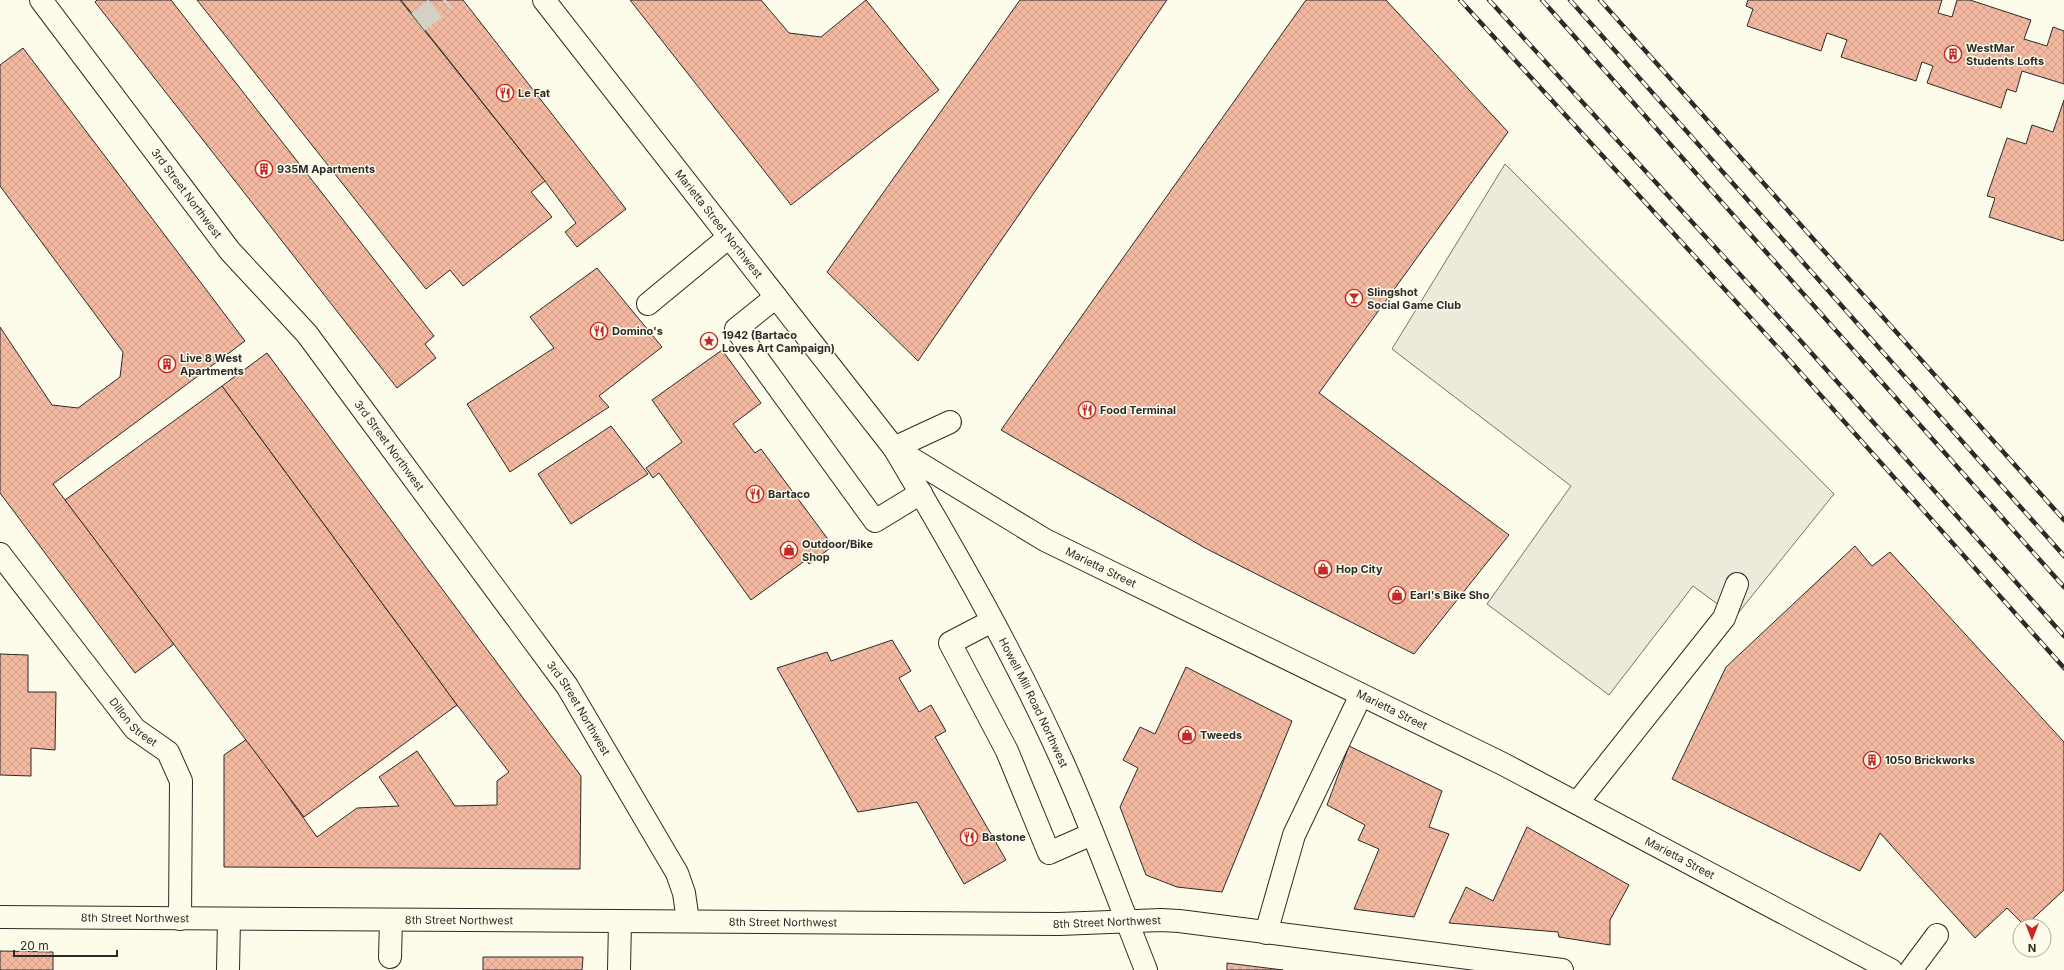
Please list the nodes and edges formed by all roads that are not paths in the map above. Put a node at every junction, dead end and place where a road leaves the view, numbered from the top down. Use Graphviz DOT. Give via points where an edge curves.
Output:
graph roads {
  1 [pos="41,0"];
  2 [pos="544,0"];
  3 [pos="729,237"];
  4 [pos="776,297"];
  5 [pos="648,304"];
  6 [pos="950,422"];
  7 [pos="894,448"];
  8 [pos="921,493"];
  9 [pos="0,554"];
  10 [pos="1737,584"];
  11 [pos="992,621"];
  12 [pos="1361,694"];
  13 [pos="1577,803"];
  14 [pos="1092,834"];
  15 [pos="0,917"];
  16 [pos="180,918"];
  17 [pos="229,918"];
  18 [pos="391,920"];
  19 [pos="620,921"];
  20 [pos="688,921"];
  21 [pos="1127,921"];
  22 [pos="1266,933"];
  23 [pos="1937,935"];
  24 [pos="390,957"];
  25 [pos="228,970"];
  26 [pos="619,970"];
  27 [pos="1146,970"];
  28 [pos="1562,970"];
  29 [pos="1892,970"];
  30 [pos="1911,970"];
  1 -- 20 [label="street, 3rd Street Northwest" via="230,251 307,334 567,686 677,873 684,893"];
  2 -- 3 [label="street, Marietta Street Northwest"];
  3 -- 4 [label="street, Marietta Street Northwest"];
  3 -- 5 [label="street"];
  4 -- 7 [label="street, Marietta Street Northwest"];
  4 -- 8 [label="street" via="736,329 875,521"];
  6 -- 7 [label="street"];
  7 -- 8 [label="street, Howell Mill Road Northwest"];
  7 -- 12 [label="street, Marietta Street" via="1045,540"];
  8 -- 11 [label="street, Howell Mill Road Northwest"];
  9 -- 16 [label="street, Dillon Street" via="135,729 168,752 181,781"];
  10 -- 13 [label="street" via="1724,618"];
  11 -- 14 [label="street, Howell Mill Road Northwest" via="1016,664 1064,765"];
  11 -- 14 [label="street" via="950,643 1007,750 1049,853"];
  12 -- 13 [label="street, Marietta Street"];
  12 -- 22 [label="street" via="1294,834"];
  13 -- 29 [label="street, Marietta Street"];
  14 -- 21 [label="street, Howell Mill Road Northwest"];
  15 -- 16 [label="street, 8th Street Northwest"];
  16 -- 17 [label="street, 8th Street Northwest"];
  17 -- 18 [label="street, 8th Street Northwest"];
  17 -- 25 [label="street"];
  18 -- 19 [label="street, 8th Street Northwest"];
  18 -- 24 [label="street"];
  19 -- 20 [label="street, 8th Street Northwest"];
  19 -- 26 [label="street"];
  20 -- 21 [label="street, 8th Street Northwest" via="1051,924"];
  21 -- 22 [label="street, 8th Street Northwest" via="1179,921"];
  21 -- 27 [label="street, Howell Mill Road Northwest"];
  22 -- 28 [label="street, 8th Street Northwest"];
  23 -- 30 [label="street"];
}
